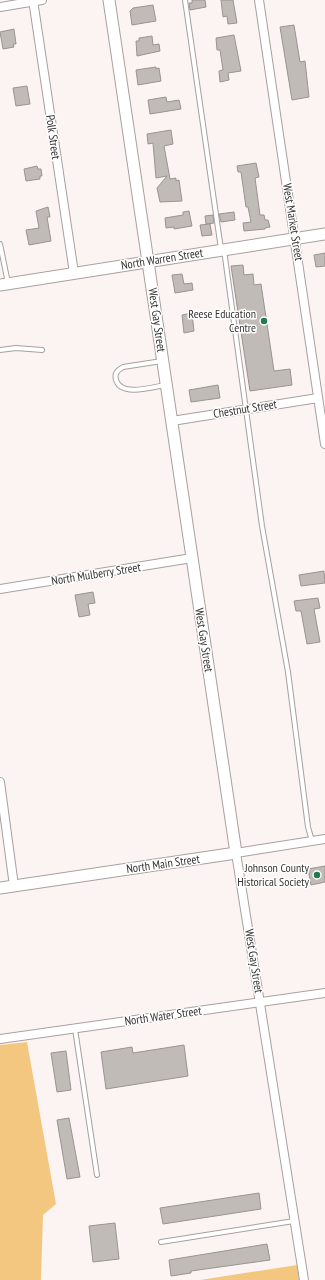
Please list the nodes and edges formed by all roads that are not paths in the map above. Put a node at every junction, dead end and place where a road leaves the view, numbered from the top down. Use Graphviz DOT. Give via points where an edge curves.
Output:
graph roads {
  1 [pos="36,0"];
  2 [pos="109,0"];
  3 [pos="185,0"];
  4 [pos="259,0"];
  5 [pos="0,7"];
  6 [pos="325,234"];
  7 [pos="296,239"];
  8 [pos="0,244"];
  9 [pos="222,249"];
  10 [pos="149,261"];
  11 [pos="74,273"];
  12 [pos="4,284"];
  13 [pos="0,350"];
  14 [pos="42,350"];
  15 [pos="163,361"];
  16 [pos="167,385"];
  17 [pos="318,398"];
  18 [pos="245,409"];
  19 [pos="172,421"];
  20 [pos="325,444"];
  21 [pos="192,558"];
  22 [pos="0,589"];
  23 [pos="0,782"];
  24 [pos="325,839"];
  25 [pos="312,841"];
  26 [pos="236,853"];
  27 [pos="14,886"];
  28 [pos="0,888"];
  29 [pos="325,993"];
  30 [pos="260,1003"];
  31 [pos="75,1029"];
  32 [pos="0,1039"];
  33 [pos="97,1175"];
  34 [pos="294,1221"];
  35 [pos="161,1242"];
  36 [pos="304,1280"];
  1 -- 5 [label="street"];
  1 -- 11 [label="street, Polk Street"];
  2 -- 10 [label="street, West Gay Street"];
  3 -- 9 [label="lane"];
  4 -- 7 [label="street, West Market Street"];
  6 -- 7 [label="street, North Warren Street"];
  7 -- 9 [label="street, North Warren Street"];
  7 -- 17 [label="street, West Market Street"];
  8 -- 12 [label="lane"];
  9 -- 10 [label="street, North Warren Street"];
  9 -- 18 [label="lane"];
  10 -- 11 [label="street, North Warren Street"];
  10 -- 15 [label="street, West Gay Street"];
  11 -- 12 [label="street, North Warren Street"];
  13 -- 14 [label="lane"];
  15 -- 16 [label="street, West Gay Street"];
  15 -- 16 [label="lane" via="123,367 117,371 115,377 117,384 132,390"];
  16 -- 19 [label="street, West Gay Street"];
  17 -- 18 [label="street, Chestnut Street"];
  17 -- 20 [label="street, West Market Street"];
  18 -- 19 [label="street, Chestnut Street"];
  18 -- 25 [label="lane" via="271,582 288,672"];
  19 -- 21 [label="street, West Gay Street"];
  21 -- 22 [label="street, North Mulberry Street"];
  21 -- 26 [label="street, West Gay Street"];
  23 -- 27 [label="street"];
  24 -- 25 [label="street, North Main Street"];
  25 -- 26 [label="street, North Main Street"];
  26 -- 27 [label="street, North Main Street"];
  26 -- 30 [label="street, West Gay Street"];
  27 -- 28 [label="street, North Main Street"];
  29 -- 30 [label="street, North Water Street"];
  30 -- 31 [label="street, North Water Street"];
  30 -- 34 [label="street, West Gay Street"];
  31 -- 32 [label="street, North Water Street"];
  31 -- 33 [label="lane"];
  34 -- 35 [label="lane"];
  34 -- 36 [label="street, West Gay Street"];
}
